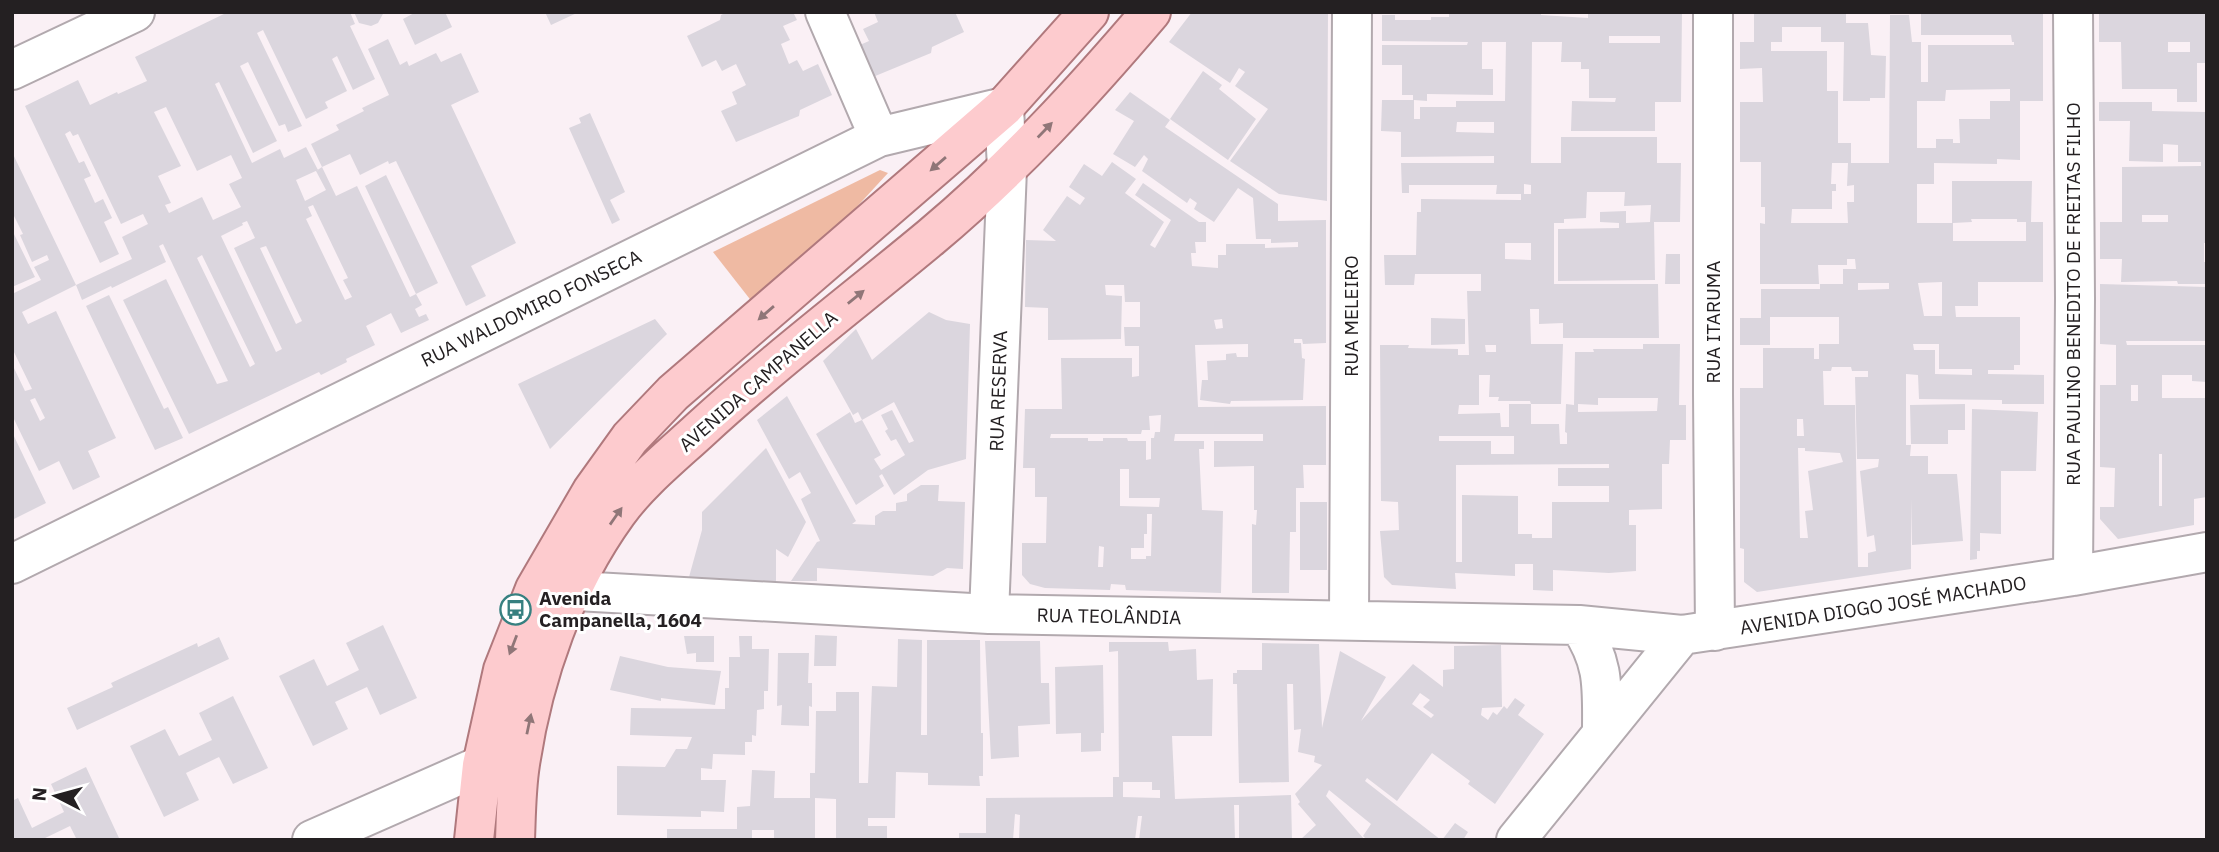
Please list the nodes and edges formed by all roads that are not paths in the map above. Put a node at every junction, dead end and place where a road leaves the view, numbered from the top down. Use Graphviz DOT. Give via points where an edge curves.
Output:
graph roads {
  1 [pos="135,12"];
  2 [pos="825,12"];
  3 [pos="1089,12"];
  4 [pos="1151,12"];
  5 [pos="1352,12"];
  6 [pos="1713,12"];
  7 [pos="2073,12"];
  8 [pos="12,70"];
  9 [pos="1004,107"];
  10 [pos="878,137"];
  11 [pos="1007,169"];
  12 [pos="2207,552"];
  13 [pos="12,564"];
  14 [pos="2073,576"];
  15 [pos="553,589"];
  16 [pos="989,614"];
  17 [pos="1349,620"];
  18 [pos="1579,625"];
  19 [pos="1699,633"];
  20 [pos="1602,732"];
  21 [pos="482,765"];
  22 [pos="520,765"];
  23 [pos="312,840"];
  24 [pos="474,840"];
  25 [pos="514,840"];
  26 [pos="1516,840"];
  1 -- 8 [label="street"];
  2 -- 10 [label="street"];
  3 -- 9 [label="main road, AVENIDA CAMPANELLA"];
  11 -- 4 [label="main road, AVENIDA CAMPANELLA, one-way"];
  5 -- 17 [label="street, RUA MELEIRO"];
  6 -- 19 [label="street, RUA ITARUMA" via="1713,394"];
  7 -- 14 [label="street, RUA PAULINO BENEDITO DE FREITAS FILHO"];
  9 -- 10 [label="street, RUA WALDOMIRO FONSECA"];
  9 -- 11 [label="street"];
  9 -- 15 [label="main road, AVENIDA CAMPANELLA, one-way" via="673,393 630,438 592,491"];
  10 -- 13 [label="street, RUA WALDOMIRO FONSECA"];
  15 -- 11 [label="main road, AVENIDA CAMPANELLA, one-way" via="666,460"];
  11 -- 16 [label="street, RUA RESERVA"];
  12 -- 14 [label="street, AVENIDA DIOGO JOSÉ MACHADO"];
  14 -- 19 [label="street, AVENIDA DIOGO JOSÉ MACHADO"];
  15 -- 16 [label="street, RUA TEOLÂNDIA"];
  15 -- 21 [label="main road, AVENIDA CAMPANELLA, one-way" via="503,670"];
  22 -- 15 [label="main road, AVENIDA CAMPANELLA, one-way"];
  16 -- 17 [label="street, RUA TEOLÂNDIA"];
  17 -- 18 [label="street, RUA TEOLÂNDIA"];
  18 -- 19 [label="street, RUA TEOLÂNDIA"];
  18 -- 20 [label="street" via="1598,659"];
  19 -- 20 [label="street"];
  20 -- 26 [label="street"];
  21 -- 22 [label="street"];
  21 -- 23 [label="street"];
  21 -- 24 [label="main road, AVENIDA CAMPANELLA"];
  22 -- 25 [label="main road, AVENIDA CAMPANELLA"];
}
